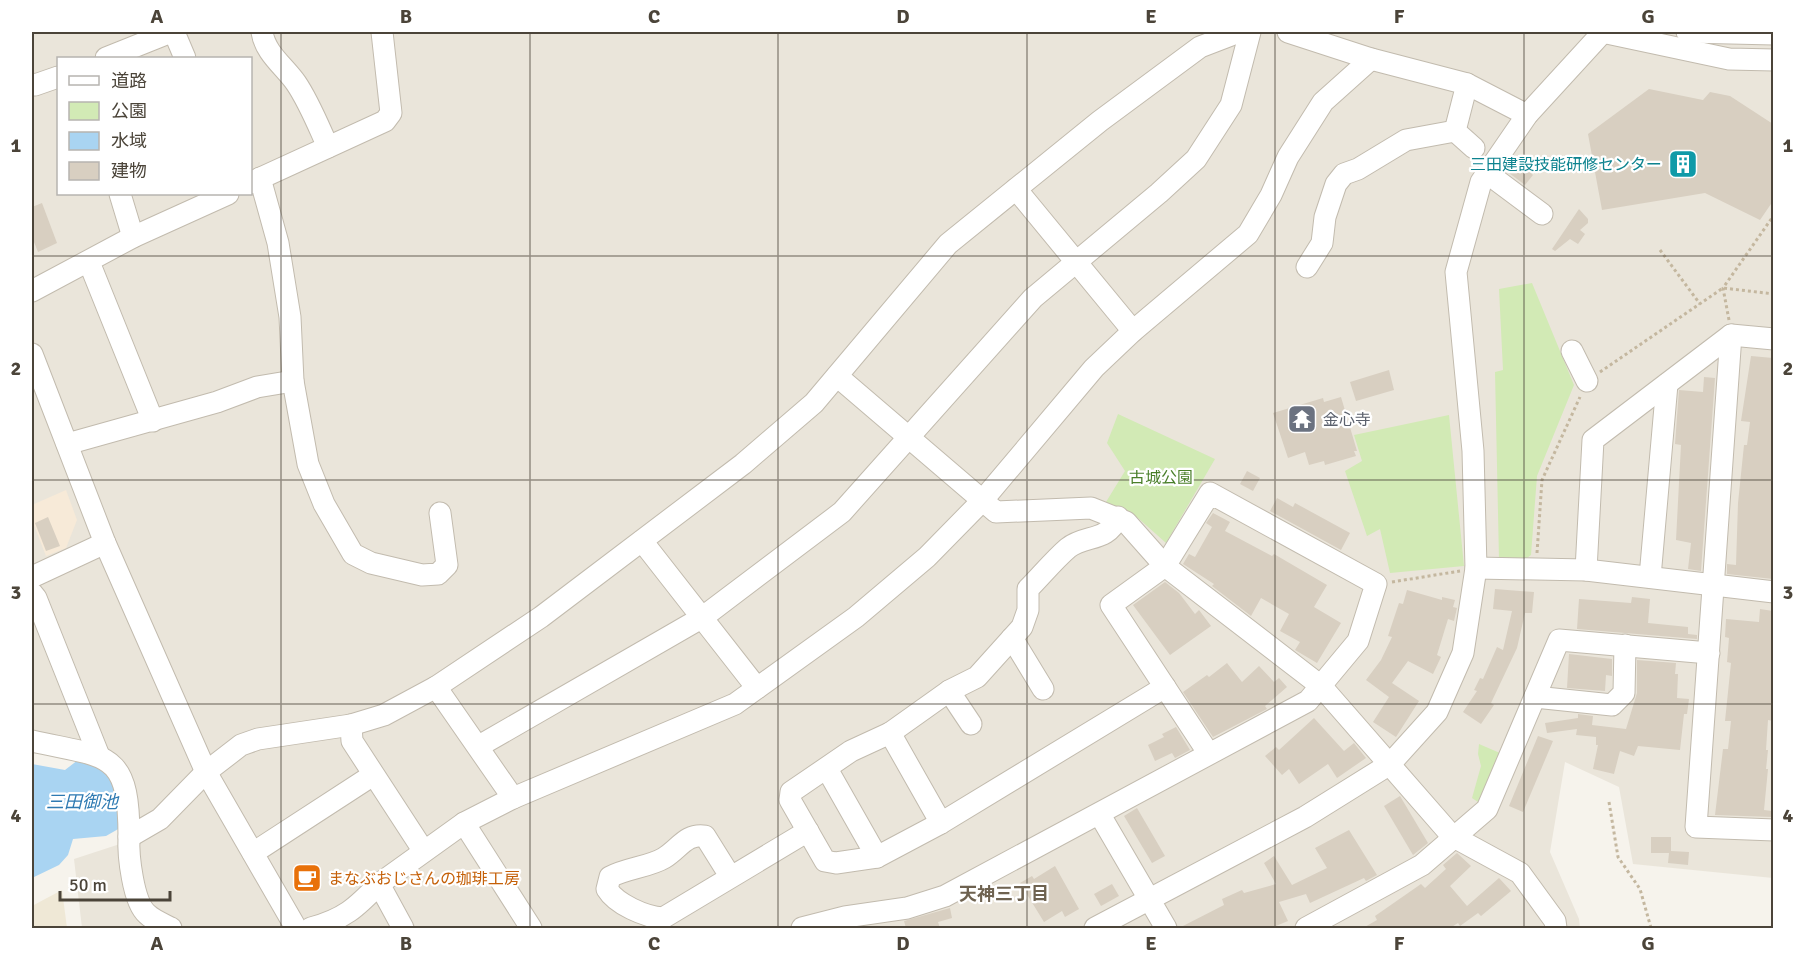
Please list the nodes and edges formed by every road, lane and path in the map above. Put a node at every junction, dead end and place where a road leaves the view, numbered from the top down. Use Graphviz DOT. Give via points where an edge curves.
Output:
graph roads {
  1 [pos="173,32"];
  2 [pos="262,32"];
  3 [pos="382,32"];
  4 [pos="1239,32"];
  5 [pos="1250,32"];
  6 [pos="1288,32"];
  7 [pos="1602,32"];
  8 [pos="1687,32"];
  9 [pos="1773,34"];
  10 [pos="109,57"];
  11 [pos="185,57"];
  12 [pos="1371,59"];
  13 [pos="1773,60"];
  14 [pos="57,76"];
  15 [pos="32,84"];
  16 [pos="1467,84"];
  17 [pos="1527,115"];
  18 [pos="1455,132"];
  19 [pos="327,147"];
  20 [pos="1474,148"];
  21 [pos="1487,172"];
  22 [pos="255,181"];
  23 [pos="1016,189"];
  24 [pos="120,195"];
  25 [pos="226,195"];
  26 [pos="1542,214"];
  27 [pos="1773,215"];
  28 [pos="133,237"];
  29 [pos="1660,250"];
  30 [pos="1077,260"];
  31 [pos="89,262"];
  32 [pos="1306,267"];
  33 [pos="1723,288"];
  34 [pos="32,291"];
  35 [pos="1773,294"];
  36 [pos="1700,304"];
  37 [pos="1133,331"];
  38 [pos="1731,335"];
  39 [pos="1773,339"];
  40 [pos="1572,351"];
  41 [pos="32,354"];
  42 [pos="837,376"];
  43 [pos="293,381"];
  44 [pos="1587,381"];
  45 [pos="1667,384"];
  46 [pos="153,421"];
  47 [pos="908,436"];
  48 [pos="67,444"];
  49 [pos="982,501"];
  50 [pos="440,513"];
  51 [pos="1118,517"];
  52 [pos="642,541"];
  53 [pos="105,543"];
  54 [pos="1165,566"];
  55 [pos="1476,568"];
  56 [pos="1535,570"];
  57 [pos="1586,570"];
  58 [pos="32,576"];
  59 [pos="1650,577"];
  60 [pos="1376,584"];
  61 [pos="1714,584"];
  62 [pos="1773,592"];
  63 [pos="32,593"];
  64 [pos="703,617"];
  65 [pos="1012,638"];
  66 [pos="1625,645"];
  67 [pos="1709,653"];
  68 [pos="1321,686"];
  69 [pos="436,687"];
  70 [pos="1165,687"];
  71 [pos="757,688"];
  72 [pos="1043,689"];
  73 [pos="949,691"];
  74 [pos="1535,697"];
  75 [pos="971,724"];
  76 [pos="351,725"];
  77 [pos="891,733"];
  78 [pos="32,741"];
  79 [pos="479,746"];
  80 [pos="1209,754"];
  81 [pos="99,756"];
  82 [pos="1390,764"];
  83 [pos="827,769"];
  84 [pos="206,772"];
  85 [pos="374,775"];
  86 [pos="513,798"];
  87 [pos="1609,802"];
  88 [pos="1100,815"];
  89 [pos="464,823"];
  90 [pos="941,823"];
  91 [pos="1773,830"];
  92 [pos="808,831"];
  93 [pos="1452,836"];
  94 [pos="129,837"];
  95 [pos="423,850"];
  96 [pos="253,854"];
  97 [pos="877,857"];
  98 [pos="730,876"];
  99 [pos="379,884"];
  100 [pos="1149,900"];
  101 [pos="807,927"];
  102 [pos="171,928"];
  103 [pos="296,928"];
  104 [pos="311,928"];
  105 [pos="403,928"];
  106 [pos="531,928"];
  107 [pos="1095,928"];
  108 [pos="1166,928"];
  109 [pos="1306,928"];
  110 [pos="1556,928"];
  111 [pos="1651,928"];
  1 -- 10 [label="street"];
  1 -- 11 [label="street"];
  2 -- 19 [label="street" via="271,53 296,82"];
  3 -- 19 [label="street" via="391,113 385,122 372,129"];
  4 -- 23 [label="street" via="1200,47"];
  5 -- 30 [label="street" via="1231,105 1196,159"];
  6 -- 12 [label="street"];
  7 -- 13 [label="street" via="1729,59"];
  7 -- 17 [label="street"];
  8 -- 9 [label="street"];
  12 -- 16 [label="street"];
  12 -- 37 [label="street" via="1323,102 1288,157 1248,234"];
  14 -- 15 [label="street"];
  16 -- 17 [label="street"];
  16 -- 18 [label="street"];
  17 -- 21 [label="street"];
  18 -- 20 [label="street"];
  18 -- 32 [label="street" via="1406,140 1344,174 1336,184 1325,217 1322,243"];
  19 -- 22 [label="street"];
  21 -- 26 [label="street"];
  21 -- 55 [label="street" via="1456,272 1473,451"];
  22 -- 43 [label="street" via="276,234 288,306"];
  23 -- 30 [label="street"];
  23 -- 42 [label="street" via="948,244"];
  24 -- 28 [label="street"];
  25 -- 28 [label="street"];
  27 -- 33 [label="path"];
  28 -- 31 [label="street"];
  29 -- 36 [label="path"];
  30 -- 37 [label="street"];
  30 -- 47 [label="street" via="1033,298"];
  31 -- 34 [label="street"];
  31 -- 46 [label="street"];
  33 -- 35 [label="path"];
  33 -- 36 [label="path"];
  33 -- 38 [label="path"];
  36 -- 44 [label="path"];
  37 -- 49 [label="street" via="1094,368"];
  38 -- 39 [label="street"];
  38 -- 45 [label="street"];
  38 -- 61 [label="street"];
  40 -- 44 [label="street"];
  41 -- 48 [label="street"];
  42 -- 47 [label="street"];
  42 -- 52 [label="street" via="814,404"];
  43 -- 46 [label="street" via="257,387"];
  43 -- 50 [label="street" via="308,464 324,504 353,554 371,563 422,575 438,574 447,565"];
  44 -- 56 [label="path" via="1542,480"];
  45 -- 57 [label="street" via="1593,440"];
  45 -- 59 [label="street"];
  46 -- 48 [label="street"];
  47 -- 49 [label="street"];
  47 -- 64 [label="street" via="842,512"];
  48 -- 53 [label="street"];
  49 -- 51 [label="street" via="996,512 1091,508"];
  49 -- 71 [label="street" via="927,557 856,617"];
  51 -- 54 [label="street"];
  51 -- 65 [label="street" via="1113,529 1070,547 1028,589 1025,619"];
  52 -- 64 [label="street"];
  52 -- 69 [label="street" via="541,617"];
  53 -- 58 [label="street"];
  53 -- 84 [label="street"];
  54 -- 60 [label="street" via="1210,493"];
  54 -- 68 [label="street"];
  54 -- 70 [label="street" via="1111,605"];
  55 -- 56 [label="street"];
  55 -- 60 [label="path"];
  55 -- 82 [label="street" via="1463,652 1437,712"];
  56 -- 57 [label="street"];
  57 -- 59 [label="street"];
  59 -- 61 [label="street"];
  60 -- 68 [label="street" via="1358,641"];
  61 -- 62 [label="street"];
  61 -- 67 [label="street"];
  63 -- 81 [label="street"];
  64 -- 71 [label="street"];
  64 -- 79 [label="street"];
  65 -- 72 [label="street"];
  65 -- 73 [label="street" via="977,677"];
  66 -- 67 [label="street"];
  66 -- 74 [label="street" via="1559,640"];
  66 -- 74 [label="street" via="1624,693 1612,705"];
  67 -- 91 [label="street" via="1696,827"];
  68 -- 80 [label="street" via="1308,701"];
  68 -- 82 [label="street"];
  69 -- 76 [label="street" via="384,715"];
  69 -- 79 [label="street"];
  70 -- 80 [label="street"];
  70 -- 90 [label="street"];
  71 -- 86 [label="street" via="735,704"];
  73 -- 75 [label="street"];
  73 -- 77 [label="street"];
  74 -- 93 [label="street" via="1487,809"];
  76 -- 84 [label="street" via="258,739 241,745"];
  76 -- 85 [label="street" via="352,741"];
  77 -- 83 [label="street" via="851,750"];
  77 -- 90 [label="street"];
  78 -- 81 [label="street"];
  79 -- 86 [label="street"];
  80 -- 88 [label="street"];
  81 -- 94 [label="street" via="116,766 126,788"];
  82 -- 93 [label="street"];
  82 -- 100 [label="street" via="1305,817"];
  83 -- 92 [label="street" via="791,792 790,800"];
  83 -- 97 [label="street"];
  84 -- 94 [label="street" via="160,819"];
  84 -- 96 [label="street"];
  85 -- 95 [label="street"];
  85 -- 96 [label="street"];
  86 -- 89 [label="street"];
  87 -- 111 [label="path" via="1618,857 1640,889"];
  88 -- 100 [label="street"];
  88 -- 101 [label="street" via="945,896 907,908"];
  89 -- 95 [label="street"];
  89 -- 106 [label="street"];
  90 -- 97 [label="street"];
  92 -- 97 [label="street" via="825,861"];
  92 -- 98 [label="street"];
  93 -- 109 [label="street" via="1422,865"];
  93 -- 110 [label="street" via="1520,873"];
  94 -- 102 [label="street" via="139,903 147,914"];
  95 -- 99 [label="street"];
  96 -- 103 [label="street"];
  98 -- 98 [label="street" via="663,918 654,918 613,898 607,889 610,877 664,858 695,835 705,836"];
  99 -- 104 [label="street" via="337,921"];
  99 -- 105 [label="street"];
  100 -- 107 [label="street"];
  100 -- 108 [label="street"];
}
